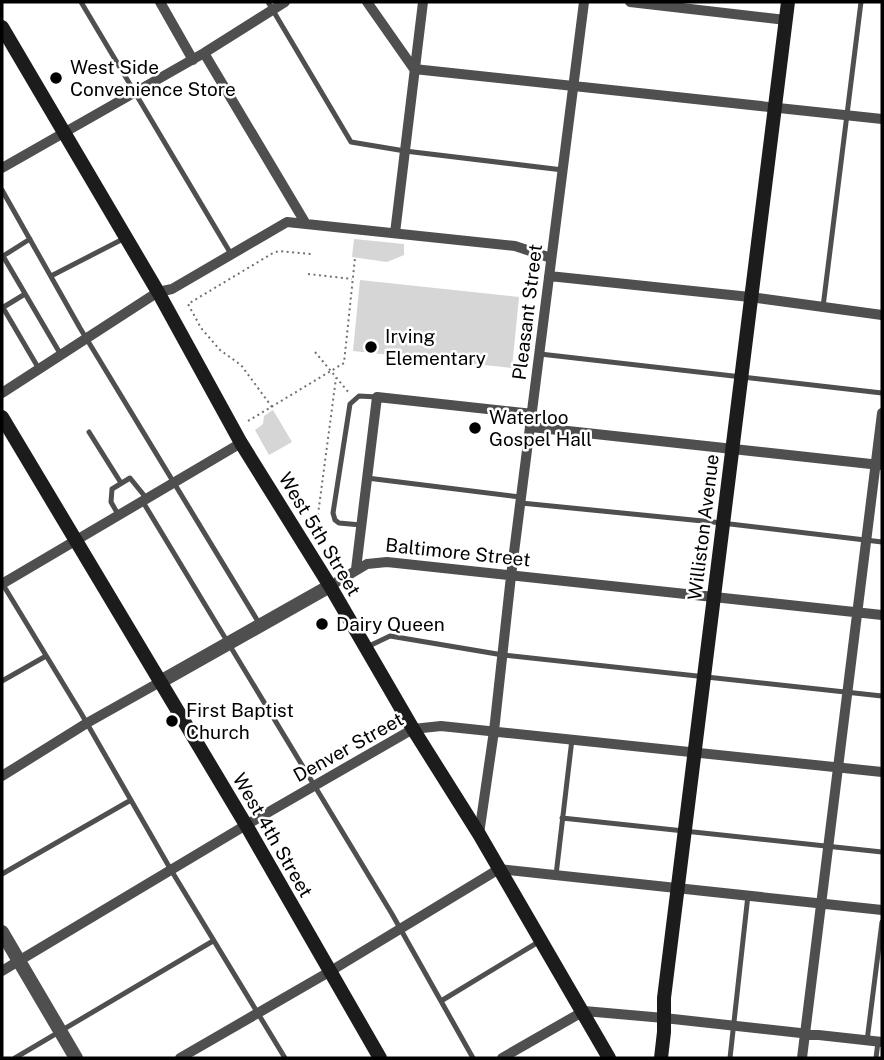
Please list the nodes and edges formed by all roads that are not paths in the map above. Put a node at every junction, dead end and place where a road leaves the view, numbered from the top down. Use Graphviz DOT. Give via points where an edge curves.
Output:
graph roads {
  1 [pos="80,2"];
  2 [pos="160,2"];
  3 [pos="285,2"];
  4 [pos="367,2"];
  5 [pos="424,2"];
  6 [pos="584,2"];
  7 [pos="631,2"];
  8 [pos="789,2"];
  9 [pos="861,2"];
  10 [pos="270,5"];
  11 [pos="786,20"];
  12 [pos="2,27"];
  13 [pos="204,53"];
  14 [pos="193,60"];
  15 [pos="414,69"];
  16 [pos="573,85"];
  17 [pos="134,93"];
  18 [pos="775,108"];
  19 [pos="845,115"];
  20 [pos="882,119"];
  21 [pos="64,131"];
  22 [pos="405,151"];
  23 [pos="2,168"];
  24 [pos="563,170"];
  25 [pos="2,190"];
  26 [pos="306,224"];
  27 [pos="395,233"];
  28 [pos="126,237"];
  29 [pos="30,239"];
  30 [pos="231,254"];
  31 [pos="2,255"];
  32 [pos="551,258"];
  33 [pos="51,276"];
  34 [pos="549,276"];
  35 [pos="159,292"];
  36 [pos="25,294"];
  37 [pos="750,297"];
  38 [pos="2,307"];
  39 [pos="823,307"];
  40 [pos="882,315"];
  41 [pos="86,339"];
  42 [pos="540,354"];
  43 [pos="61,355"];
  44 [pos="39,369"];
  45 [pos="741,376"];
  46 [pos="2,393"];
  47 [pos="882,393"];
  48 [pos="377,397"];
  49 [pos="882,413"];
  50 [pos="533,414"];
  51 [pos="2,416"];
  52 [pos="531,427"];
  53 [pos="89,432"];
  54 [pos="242,443"];
  55 [pos="733,449"];
  56 [pos="879,465"];
  57 [pos="367,478"];
  58 [pos="121,483"];
  59 [pos="173,483"];
  60 [pos="522,500"];
  61 [pos="145,501"];
  62 [pos="119,516"];
  63 [pos="723,523"];
  64 [pos="362,525"];
  65 [pos="76,540"];
  66 [pos="867,541"];
  67 [pos="882,542"];
  68 [pos="356,569"];
  69 [pos="511,576"];
  70 [pos="2,584"];
  71 [pos="330,586"];
  72 [pos="714,598"];
  73 [pos="858,613"];
  74 [pos="882,615"];
  75 [pos="261,626"];
  76 [pos="229,643"];
  77 [pos="366,648"];
  78 [pos="503,655"];
  79 [pos="46,656"];
  80 [pos="704,678"];
  81 [pos="2,681"];
  82 [pos="160,682"];
  83 [pos="848,693"];
  84 [pos="882,696"];
  85 [pos="87,723"];
  86 [pos="413,729"];
  87 [pos="494,731"];
  88 [pos="572,739"];
  89 [pos="695,752"];
  90 [pos="838,767"];
  91 [pos="882,772"];
  92 [pos="2,776"];
  93 [pos="315,785"];
  94 [pos="131,800"];
  95 [pos="562,818"];
  96 [pos="246,825"];
  97 [pos="686,830"];
  98 [pos="479,834"];
  99 [pos="829,846"];
  100 [pos="882,852"];
  101 [pos="499,869"];
  102 [pos="171,870"];
  103 [pos="2,874"];
  104 [pos="556,875"];
  105 [pos="679,888"];
  106 [pos="748,895"];
  107 [pos="821,904"];
  108 [pos="882,910"];
  109 [pos="882,922"];
  110 [pos="400,929"];
  111 [pos="2,932"];
  112 [pos="541,940"];
  113 [pos="214,941"];
  114 [pos="19,961"];
  115 [pos="2,971"];
  116 [pos="329,972"];
  117 [pos="441,1001"];
  118 [pos="583,1011"];
  119 [pos="257,1013"];
  120 [pos="664,1018"];
  121 [pos="733,1026"];
  122 [pos="61,1031"];
  123 [pos="805,1034"];
  124 [pos="876,1042"];
  125 [pos="15,1058"];
  126 [pos="76,1058"];
  127 [pos="180,1058"];
  128 [pos="285,1058"];
  129 [pos="380,1058"];
  130 [pos="473,1058"];
  131 [pos="502,1058"];
  132 [pos="609,1058"];
  133 [pos="661,1058"];
  134 [pos="730,1058"];
  135 [pos="802,1058"];
  136 [pos="876,1058"];
  1 -- 17 [label="lane"];
  2 -- 14 [label="street"];
  3 -- 10 [label="street"];
  4 -- 15 [label="street"];
  5 -- 15 [label="street"];
  6 -- 16 [label="street, Pleasant Street"];
  7 -- 11 [label="street"];
  8 -- 11 [label="main road, Williston Avenue"];
  9 -- 19 [label="lane"];
  10 -- 13 [label="street"];
  10 -- 22 [label="lane" via="351,142"];
  11 -- 18 [label="main road, Williston Avenue"];
  12 -- 21 [label="main road, West 5th Street"];
  13 -- 14 [label="street"];
  13 -- 26 [label="street"];
  14 -- 17 [label="street"];
  15 -- 16 [label="street"];
  15 -- 22 [label="street"];
  16 -- 18 [label="street"];
  16 -- 24 [label="street, Pleasant Street"];
  17 -- 21 [label="street"];
  17 -- 30 [label="lane"];
  18 -- 19 [label="street"];
  18 -- 37 [label="main road, Williston Avenue"];
  19 -- 20 [label="street"];
  19 -- 39 [label="lane"];
  21 -- 23 [label="street"];
  21 -- 28 [label="main road, West 5th Street"];
  22 -- 24 [label="lane"];
  22 -- 27 [label="street"];
  24 -- 32 [label="street, Pleasant Street"];
  25 -- 29 [label="lane"];
  26 -- 27 [label="street"];
  26 -- 30 [label="street" via="287,222"];
  27 -- 32 [label="street" via="515,246"];
  28 -- 33 [label="lane"];
  28 -- 35 [label="main road, West 5th Street"];
  29 -- 31 [label="lane"];
  29 -- 33 [label="lane"];
  30 -- 35 [label="street"];
  31 -- 36 [label="lane"];
  32 -- 34 [label="street, Pleasant Street"];
  33 -- 41 [label="lane"];
  34 -- 37 [label="street"];
  34 -- 42 [label="street, Pleasant Street"];
  35 -- 41 [label="street"];
  35 -- 54 [label="main road, West 5th Street"];
  36 -- 38 [label="lane"];
  36 -- 43 [label="lane"];
  37 -- 39 [label="street"];
  37 -- 45 [label="main road, Williston Avenue"];
  38 -- 44 [label="lane"];
  39 -- 40 [label="street"];
  41 -- 43 [label="street"];
  41 -- 59 [label="lane"];
  42 -- 45 [label="lane"];
  42 -- 50 [label="street, Pleasant Street"];
  43 -- 44 [label="street"];
  44 -- 46 [label="street"];
  45 -- 47 [label="lane"];
  45 -- 55 [label="main road, Williston Avenue"];
  48 -- 50 [label="street"];
  48 -- 57 [label="street"];
  48 -- 64 [label="lane" via="364,396 350,404 333,513 339,523"];
  49 -- 56 [label="street"];
  50 -- 52 [label="street, Pleasant Street"];
  51 -- 65 [label="main road, West 4th Street"];
  52 -- 55 [label="street"];
  52 -- 60 [label="street, Pleasant Street"];
  53 -- 58 [label="lane"];
  54 -- 59 [label="street"];
  54 -- 71 [label="main road, West 5th Street"];
  55 -- 56 [label="street"];
  55 -- 63 [label="main road, Williston Avenue"];
  56 -- 66 [label="street"];
  57 -- 60 [label="lane"];
  57 -- 64 [label="street"];
  58 -- 61 [label="lane" via="130,478"];
  58 -- 62 [label="lane" via="112,489 111,502"];
  59 -- 61 [label="street"];
  59 -- 75 [label="lane"];
  60 -- 63 [label="lane"];
  60 -- 69 [label="street, Pleasant Street"];
  61 -- 62 [label="street"];
  61 -- 76 [label="lane"];
  62 -- 65 [label="street"];
  63 -- 66 [label="lane"];
  63 -- 72 [label="main road, Williston Avenue"];
  64 -- 68 [label="street"];
  65 -- 70 [label="street"];
  65 -- 82 [label="main road, West 4th Street"];
  66 -- 67 [label="lane"];
  66 -- 73 [label="street"];
  68 -- 69 [label="street, Baltimore Street" via="387,562"];
  68 -- 71 [label="street, Baltimore Street"];
  69 -- 72 [label="street, Baltimore Street"];
  69 -- 78 [label="street, Pleasant Street"];
  70 -- 79 [label="lane"];
  71 -- 75 [label="street, Baltimore Street"];
  71 -- 77 [label="main road, West 5th Street"];
  72 -- 73 [label="street, Baltimore Street"];
  72 -- 80 [label="main road, Williston Avenue"];
  73 -- 74 [label="street, Baltimore Street"];
  73 -- 83 [label="street"];
  75 -- 76 [label="street, Baltimore Street"];
  76 -- 82 [label="street, Baltimore Street"];
  76 -- 93 [label="lane"];
  77 -- 78 [label="lane" via="390,636"];
  77 -- 86 [label="main road, West 5th Street"];
  78 -- 80 [label="lane"];
  78 -- 87 [label="street, Pleasant Street"];
  79 -- 81 [label="lane"];
  79 -- 85 [label="lane"];
  80 -- 83 [label="lane"];
  80 -- 89 [label="main road, Williston Avenue"];
  82 -- 85 [label="street, Baltimore Street"];
  82 -- 96 [label="main road, West 4th Street"];
  83 -- 84 [label="lane"];
  83 -- 90 [label="street"];
  85 -- 92 [label="street, Baltimore Street"];
  85 -- 94 [label="lane"];
  86 -- 87 [label="street, Denver Street" via="441,726"];
  86 -- 93 [label="street, Denver Street"];
  86 -- 98 [label="main road, West 5th Street"];
  87 -- 88 [label="street, Denver Street"];
  87 -- 98 [label="street, Pleasant Street"];
  88 -- 89 [label="street, Denver Street"];
  88 -- 95 [label="lane"];
  89 -- 90 [label="street, Denver Street"];
  89 -- 97 [label="main road, Williston Avenue"];
  90 -- 91 [label="street, Denver Street"];
  90 -- 99 [label="street"];
  93 -- 96 [label="street, Denver Street"];
  93 -- 110 [label="lane"];
  94 -- 102 [label="lane"];
  94 -- 103 [label="lane"];
  95 -- 97 [label="lane"];
  95 -- 104 [label="lane"];
  96 -- 102 [label="street, Denver Street"];
  96 -- 116 [label="main road, West 4th Street"];
  97 -- 99 [label="lane"];
  97 -- 105 [label="main road, Williston Avenue"];
  98 -- 101 [label="main road, West 5th Street"];
  99 -- 100 [label="lane"];
  99 -- 107 [label="street"];
  101 -- 104 [label="street"];
  101 -- 110 [label="street"];
  101 -- 112 [label="main road, West 5th Street"];
  102 -- 113 [label="lane"];
  102 -- 114 [label="street, Denver Street"];
  104 -- 105 [label="street"];
  105 -- 106 [label="street"];
  105 -- 120 [label="main road, Williston Avenue"];
  106 -- 107 [label="street"];
  106 -- 121 [label="lane"];
  107 -- 108 [label="street"];
  107 -- 123 [label="street"];
  109 -- 124 [label="lane"];
  110 -- 116 [label="street"];
  110 -- 117 [label="lane"];
  111 -- 114 [label="street"];
  112 -- 117 [label="lane"];
  112 -- 118 [label="main road, West 5th Street"];
  113 -- 119 [label="lane"];
  113 -- 122 [label="lane"];
  114 -- 115 [label="street, Denver Street"];
  114 -- 122 [label="street"];
  116 -- 119 [label="street"];
  116 -- 129 [label="main road, West 4th Street"];
  117 -- 130 [label="lane"];
  118 -- 120 [label="street"];
  118 -- 131 [label="street"];
  118 -- 132 [label="main road, West 5th Street"];
  119 -- 127 [label="street"];
  119 -- 128 [label="lane"];
  120 -- 121 [label="street"];
  120 -- 133 [label="main road, Williston Avenue"];
  121 -- 123 [label="street"];
  121 -- 134 [label="lane"];
  122 -- 125 [label="lane"];
  122 -- 126 [label="street"];
  123 -- 124 [label="street"];
  123 -- 135 [label="street"];
  124 -- 136 [label="lane"];
}
